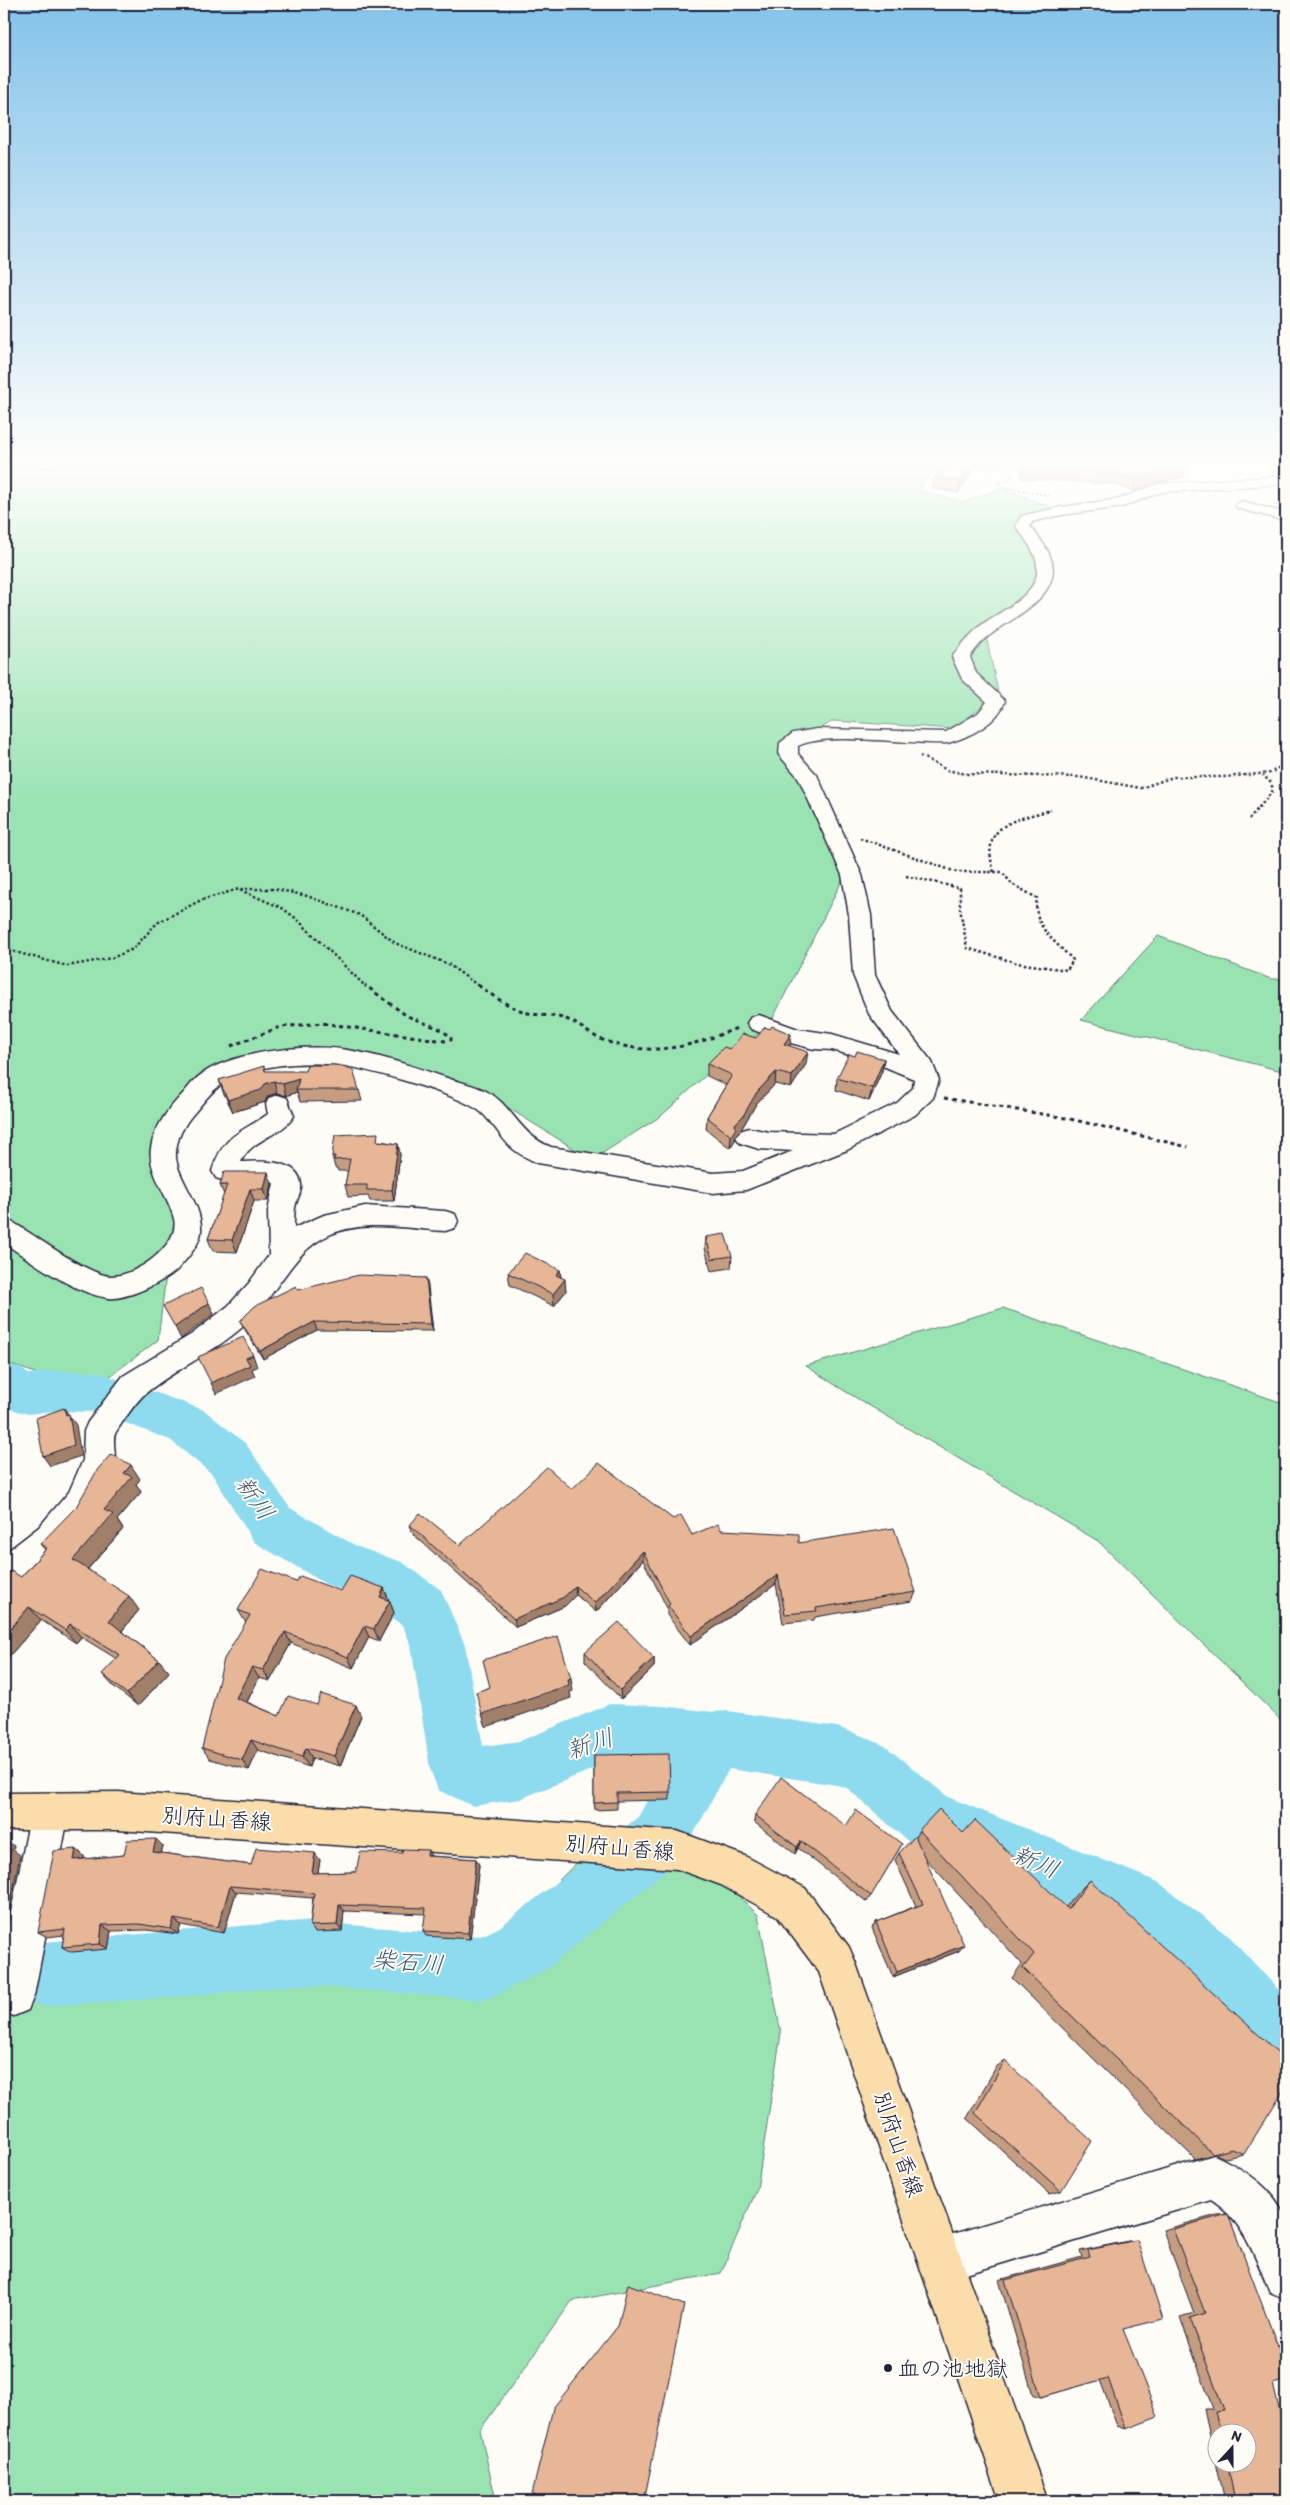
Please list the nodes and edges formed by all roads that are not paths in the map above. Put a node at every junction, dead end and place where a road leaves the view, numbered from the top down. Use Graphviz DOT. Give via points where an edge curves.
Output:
graph roads {
  1 [pos="1046,575"];
  2 [pos="760,1023"];
  3 [pos="924,1083"];
  4 [pos="278,1104"];
  5 [pos="749,1137"];
  6 [pos="838,1143"];
  7 [pos="445,1221"];
  8 [pos="4,1230"];
  9 [pos="283,1257"];
  10 [pos="4,1574"];
  11 [pos="4,1812"];
  12 [pos="50,1812"];
  13 [pos="14,1996"];
  14 [pos="940,2260"];
  15 [pos="1286,2276"];
  16 [pos="1024,2501"];
  1 -- 3 [label="street" via="1043,588 1018,610 975,636 964,651 961,661 968,675 996,701 984,717 949,737 804,734 789,742 788,755 808,775 852,875 860,914 864,975 881,1014 923,1068"];
  2 -- 3 [label="street" via="806,1039 832,1042 879,1055"];
  3 -- 6 [label="street" via="906,1109"];
  4 -- 9 [label="street" via="281,1116 236,1146 225,1171 276,1172 288,1179 282,1209"];
  5 -- 6 [label="street" via="770,1142"];
  6 -- 8 [label="street" via="746,1180 713,1183 547,1156 527,1148 491,1107 477,1097 388,1067 340,1057 308,1055 264,1060 230,1070 208,1082 174,1119 163,1158 188,1220 187,1235 160,1269 140,1280 109,1286 74,1274"];
  7 -- 9 [label="street" via="365,1216 337,1222 303,1236"];
  9 -- 10 [label="street" via="238,1314 202,1342 134,1385 99,1431 99,1460 80,1502 50,1538"];
  11 -- 12 [label="main road, 別府山香線"];
  12 -- 13 [label="street"];
  12 -- 14 [label="main road, 別府山香線" via="118,1811 677,1850 732,1870 791,1902 835,1961"];
  14 -- 15 [label="street" via="1214,2177 1240,2193 1263,2222"];
  14 -- 16 [label="main road, 別府山香線"];
}
